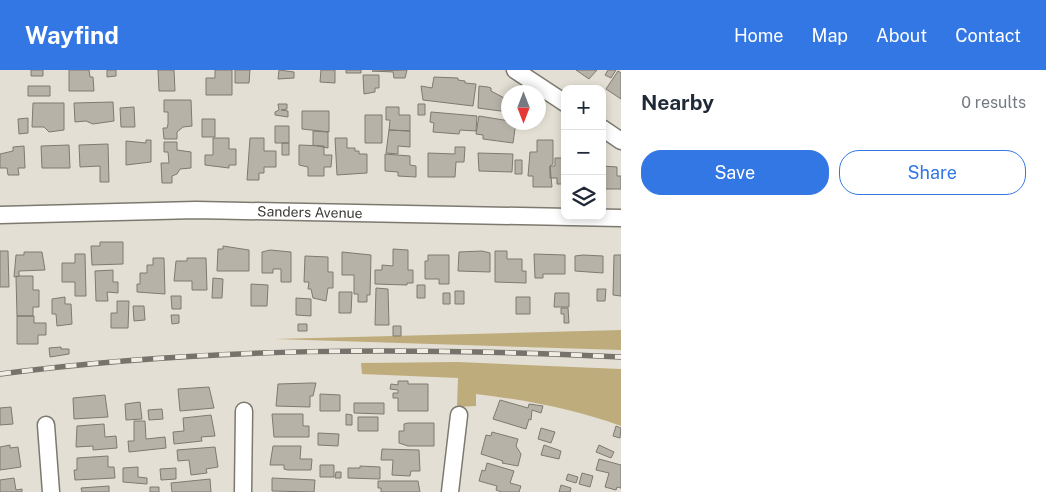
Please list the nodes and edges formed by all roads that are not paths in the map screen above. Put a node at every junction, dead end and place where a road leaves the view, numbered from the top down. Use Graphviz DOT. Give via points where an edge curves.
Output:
graph roads {
  1 [pos="515,70"];
  2 [pos="561,100"];
  3 [pos="605,130"];
  4 [pos="621,141"];
  5 [pos="0,215"];
  6 [pos="621,218"];
  7 [pos="244,411"];
  8 [pos="459,414"];
  9 [pos="46,425"];
  10 [pos="51,492"];
  11 [pos="243,492"];
  12 [pos="450,492"];
  1 -- 2 [label="street"];
  3 -- 4 [label="street"];
  5 -- 6 [label="street, Sanders Avenue" via="196,210"];
  7 -- 11 [label="street"];
  8 -- 12 [label="street"];
  9 -- 10 [label="street"];
}
